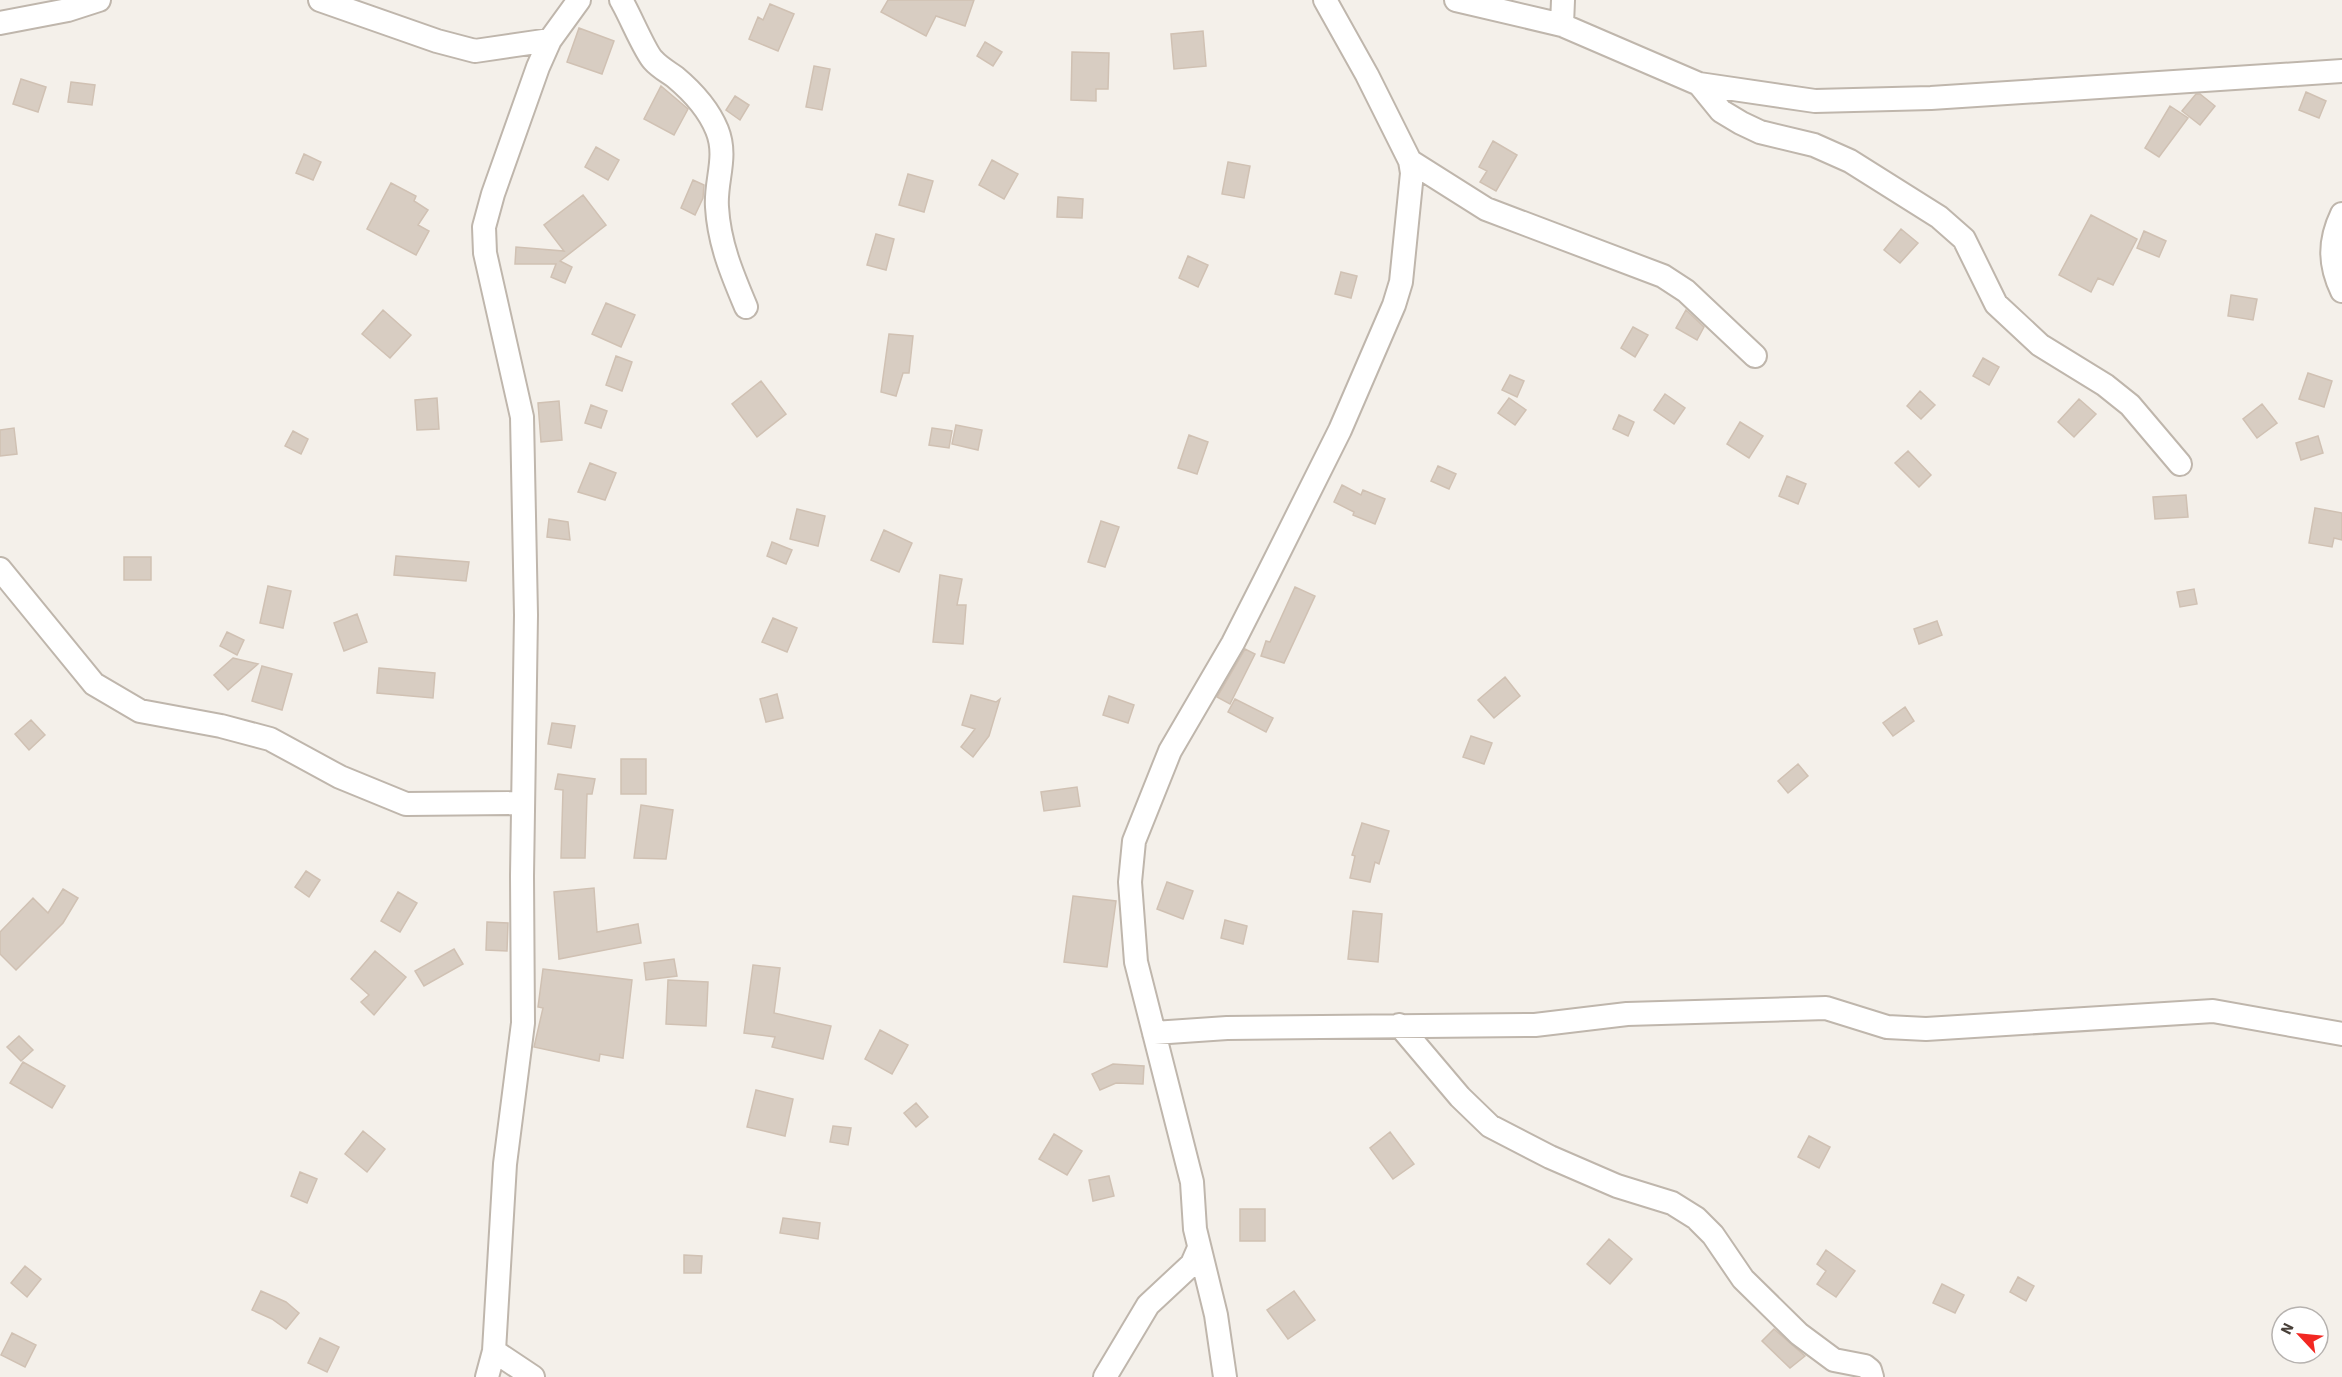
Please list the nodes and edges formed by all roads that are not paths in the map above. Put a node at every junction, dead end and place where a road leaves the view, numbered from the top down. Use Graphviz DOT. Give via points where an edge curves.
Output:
graph roads {
  1 [pos="99,0"];
  2 [pos="320,0"];
  3 [pos="579,0"];
  4 [pos="621,0"];
  5 [pos="1325,0"];
  6 [pos="1456,0"];
  7 [pos="1563,0"];
  8 [pos="0,23"];
  9 [pos="1562,25"];
  10 [pos="550,40"];
  11 [pos="2342,71"];
  12 [pos="1699,84"];
  13 [pos="1410,161"];
  14 [pos="2342,214"];
  15 [pos="2342,291"];
  16 [pos="746,307"];
  17 [pos="1755,356"];
  18 [pos="2180,464"];
  19 [pos="0,569"];
  20 [pos="523,803"];
  21 [pos="1399,1025"];
  22 [pos="1154,1033"];
  23 [pos="2342,1034"];
  24 [pos="1199,1248"];
  25 [pos="494,1351"];
  26 [pos="487,1377"];
  27 [pos="532,1377"];
  28 [pos="1105,1377"];
  29 [pos="1224,1377"];
  30 [pos="1872,1377"];
  1 -- 8 [label="street"];
  2 -- 10 [label="street" via="476,51"];
  3 -- 10 [label="street"];
  4 -- 16 [label="street" via="654,60 692,91 717,130 722,144 716,203 718,229"];
  5 -- 13 [label="street"];
  6 -- 9 [label="street"];
  7 -- 9 [label="street"];
  9 -- 12 [label="street"];
  10 -- 20 [label="street" via="484,227 485,253 522,417 526,615"];
  11 -- 12 [label="street" via="1931,98 1815,101"];
  12 -- 18 [label="street" via="1721,111 1741,123 1850,160 1939,217 1964,239 1996,304 2040,345 2130,405"];
  13 -- 17 [label="street" via="1486,209 1663,276 1686,291"];
  13 -- 22 [label="street" via="1401,282 1394,306 1340,430 1264,582 1170,750 1134,842 1130,882 1136,963"];
  14 -- 15 [label="street" via="2334,230 2331,255 2333,272"];
  19 -- 20 [label="street" via="94,684 140,711 270,739 340,777 406,804"];
  20 -- 25 [label="street" via="523,1023 505,1164"];
  21 -- 22 [label="street"];
  21 -- 23 [label="street" via="1535,1025 1627,1014 1826,1008 1887,1027 1926,1029 2213,1011"];
  21 -- 30 [label="street" via="1490,1126 1617,1186 1672,1203 1696,1218 1713,1235 1743,1279 1799,1334 1834,1360 1865,1366"];
  22 -- 24 [label="street" via="1192,1182"];
  24 -- 28 [label="street" via="1192,1264 1148,1305"];
  24 -- 29 [label="street" via="1216,1314"];
  25 -- 26 [label="street"];
  25 -- 27 [label="street"];
}
